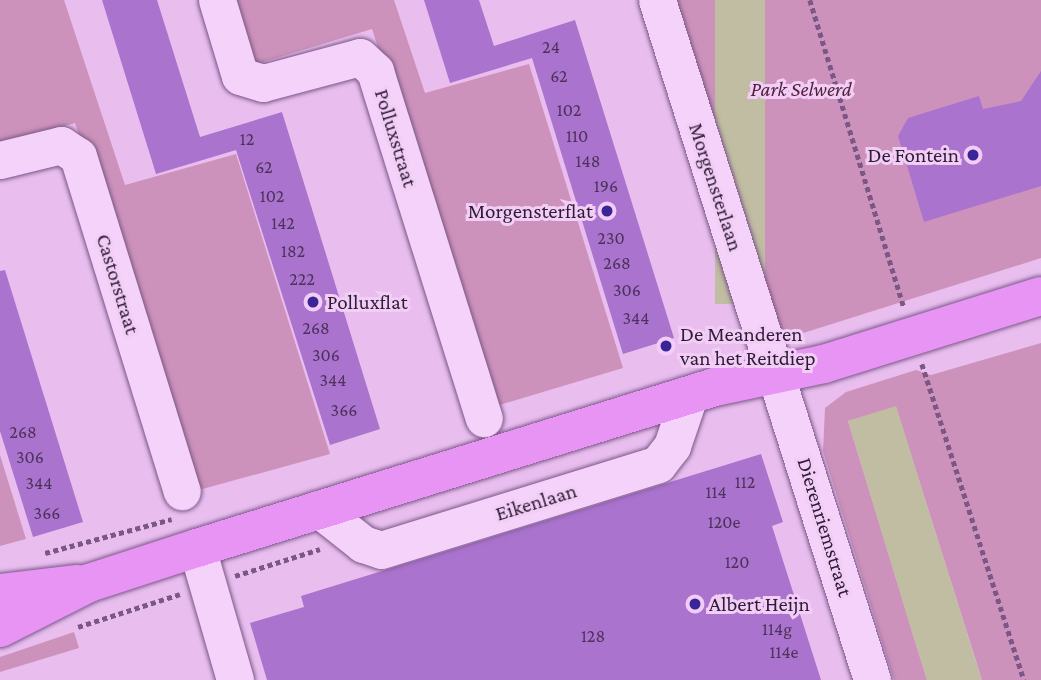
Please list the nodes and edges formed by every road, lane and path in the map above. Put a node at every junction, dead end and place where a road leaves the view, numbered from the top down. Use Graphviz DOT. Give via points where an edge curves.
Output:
graph roads {
  1 [pos="216,0"];
  2 [pos="657,0"];
  3 [pos="810,0"];
  4 [pos="0,160"];
  5 [pos="1041,296"];
  6 [pos="907,316"];
  7 [pos="919,355"];
  8 [pos="777,373"];
  9 [pos="689,396"];
  10 [pos="484,418"];
  11 [pos="182,491"];
  12 [pos="332,519"];
  13 [pos="197,548"];
  14 [pos="89,583"];
  15 [pos="207,585"];
  16 [pos="0,593"];
  17 [pos="0,628"];
  18 [pos="73,628"];
  19 [pos="235,680"];
  20 [pos="872,680"];
  21 [pos="1024,680"];
  1 -- 10 [label="street, Polluxstraat" via="240,76 263,83 360,57 374,71"];
  2 -- 8 [label="street, Morgensterlaan"];
  3 -- 6 [label="path"];
  4 -- 11 [label="street, Castorstraat" via="61,145 78,156"];
  5 -- 8 [label="main road" via="824,363"];
  7 -- 21 [label="path"];
  8 -- 9 [label="main road"];
  8 -- 20 [label="street, Dierenriemstraat"];
  9 -- 12 [label="main road"];
  9 -- 12 [label="street, Eikenlaan" via="672,446 658,464 381,550 363,544"];
  12 -- 13 [label="main road"];
  12 -- 15 [label="path" via="321,549"];
  13 -- 14 [label="main road"];
  13 -- 15 [label="street"];
  14 -- 16 [label="main road"];
  14 -- 17 [label="main road"];
  15 -- 18 [label="path"];
  15 -- 19 [label="street" via="212,637"];
}
